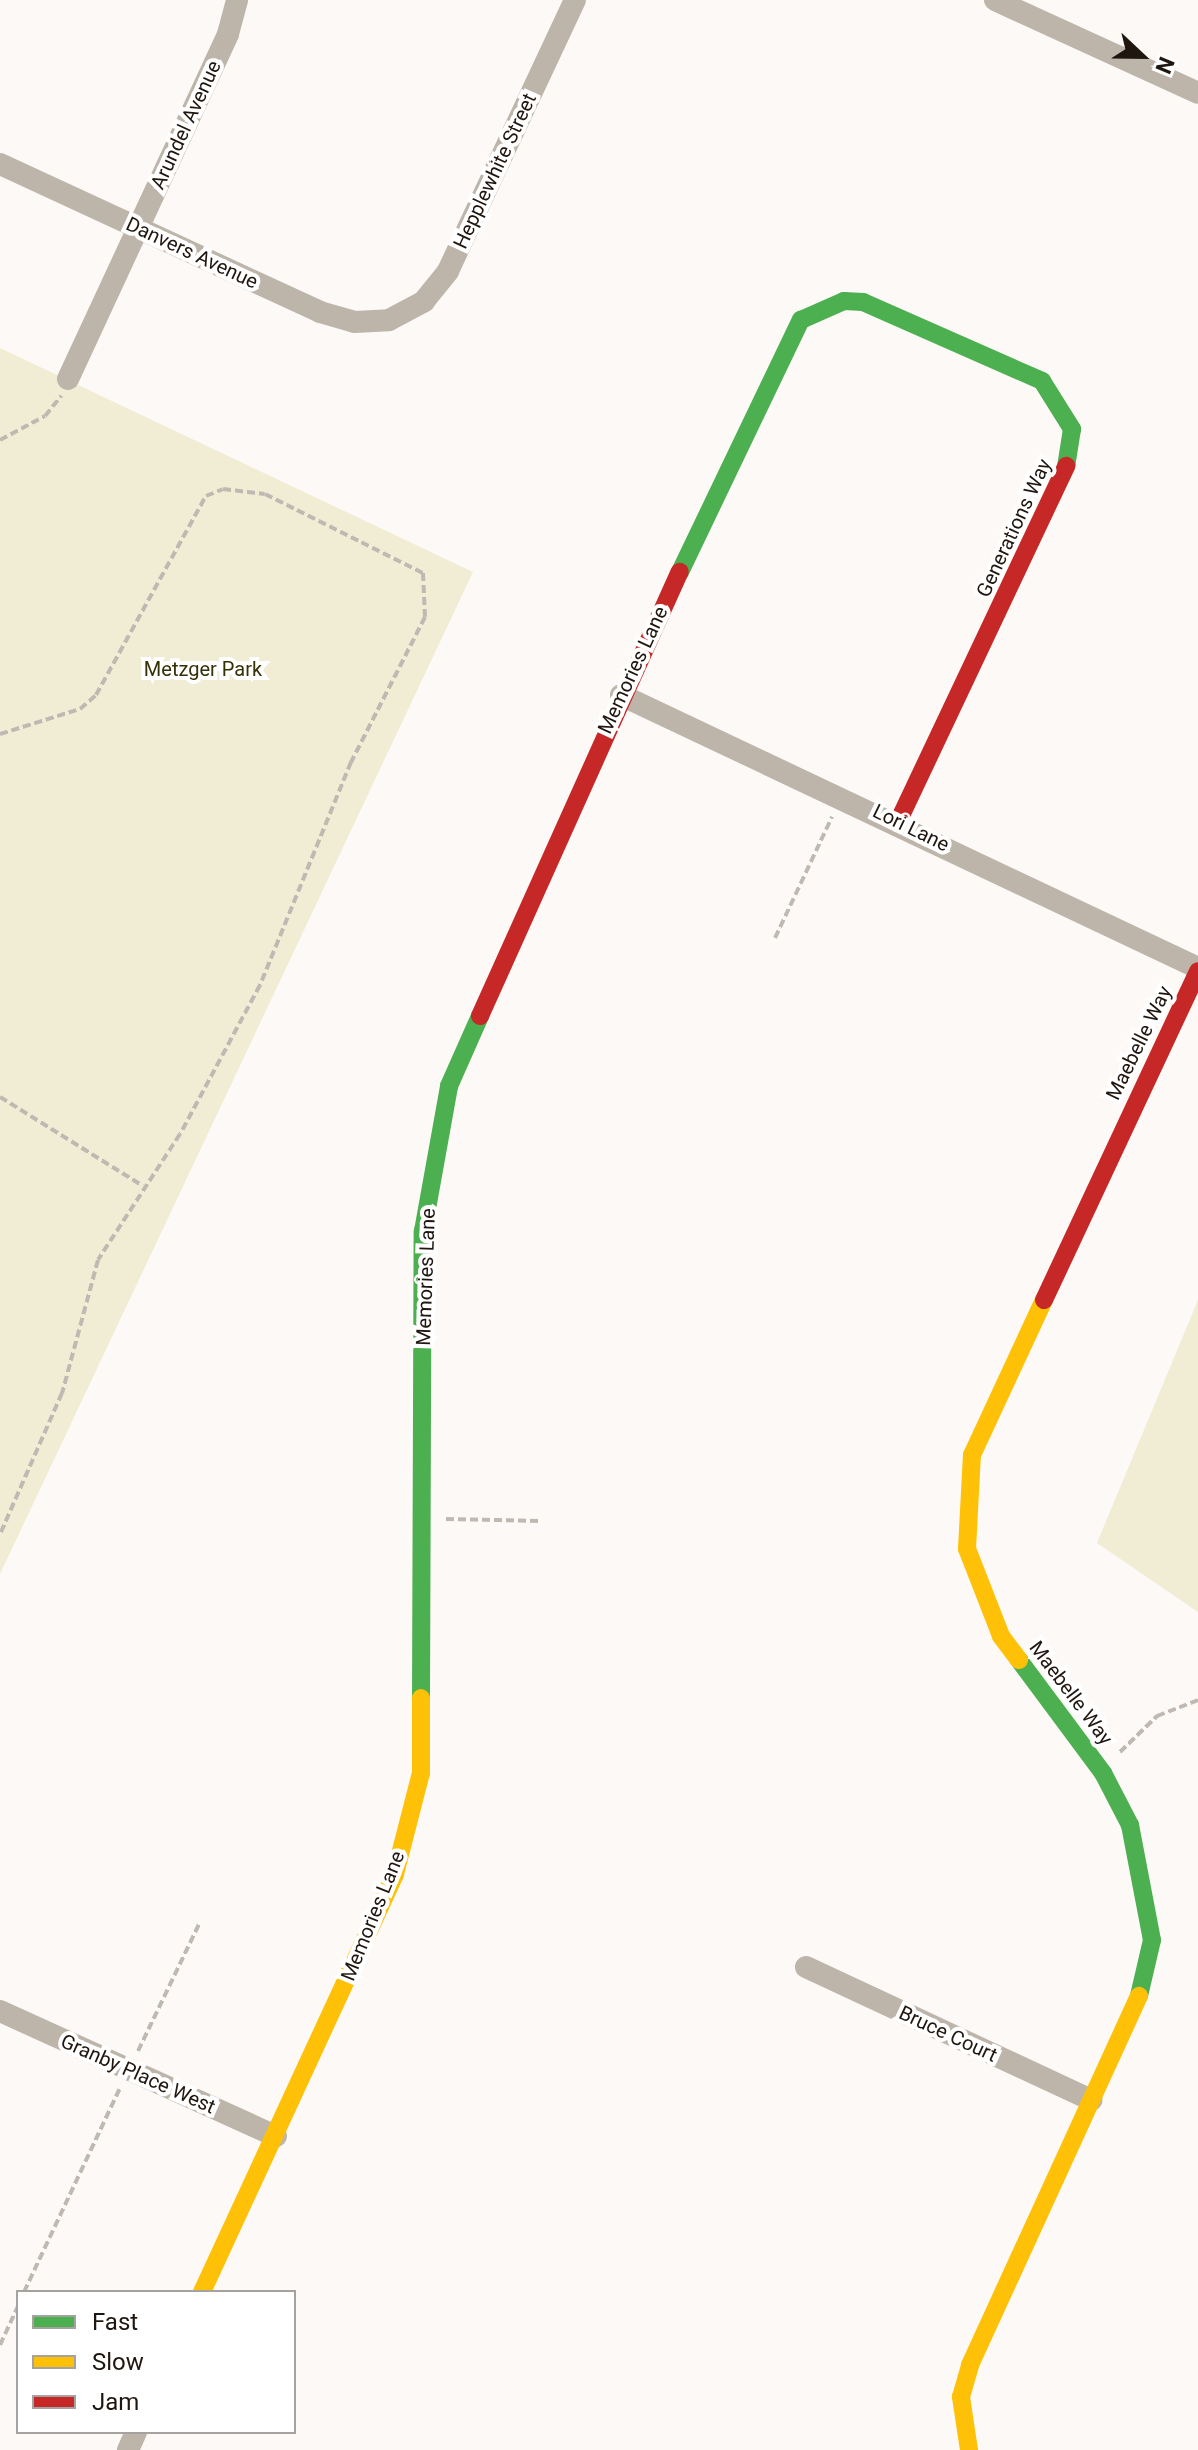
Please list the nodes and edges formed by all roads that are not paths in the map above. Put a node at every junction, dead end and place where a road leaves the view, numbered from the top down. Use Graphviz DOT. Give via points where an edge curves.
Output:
graph roads {
  1 [pos="237,0"];
  2 [pos="575,0"];
  3 [pos="995,0"];
  4 [pos="1198,93"];
  5 [pos="0,164"];
  6 [pos="138,228"];
  7 [pos="822,306"];
  8 [pos="389,320"];
  9 [pos="68,379"];
  10 [pos="621,695"];
  11 [pos="898,822"];
  12 [pos="1198,969"];
  13 [pos="806,1967"];
  14 [pos="0,2011"];
  15 [pos="1091,2100"];
  16 [pos="276,2136"];
  17 [pos="203,2290"];
  18 [pos="969,2450"];
  1 -- 6 [label="street, Arundel Avenue" via="228,34"];
  2 -- 8 [label="street, Hepplewhite Street" via="448,271 424,301"];
  3 -- 4 [label="street"];
  5 -- 6 [label="street, Danvers Avenue"];
  6 -- 8 [label="street, Danvers Avenue" via="320,312 354,322"];
  6 -- 9 [label="street, Arundel Avenue"];
  7 -- 10 [label="street, Memories Lane" via="801,320"];
  7 -- 11 [label="street, Generations Way" via="863,302 1042,381 1072,429 1072,452 1050,504"];
  10 -- 11 [label="street, Lori Lane"];
  10 -- 16 [label="street, Memories Lane" via="449,1086 423,1231 421,1773 395,1874"];
  11 -- 12 [label="street, Lori Lane"];
  12 -- 15 [label="street, Maebelle Way" via="972,1455 967,1549 1001,1636 1103,1773 1130,1825 1146,1882 1152,1940 1138,1999"];
  13 -- 15 [label="street, Bruce Court"];
  14 -- 16 [label="street, Granby Place West"];
  15 -- 18 [label="street, Maebelle Way" via="970,2365 961,2397"];
  16 -- 17 [label="street, Memories Lane"];
}
